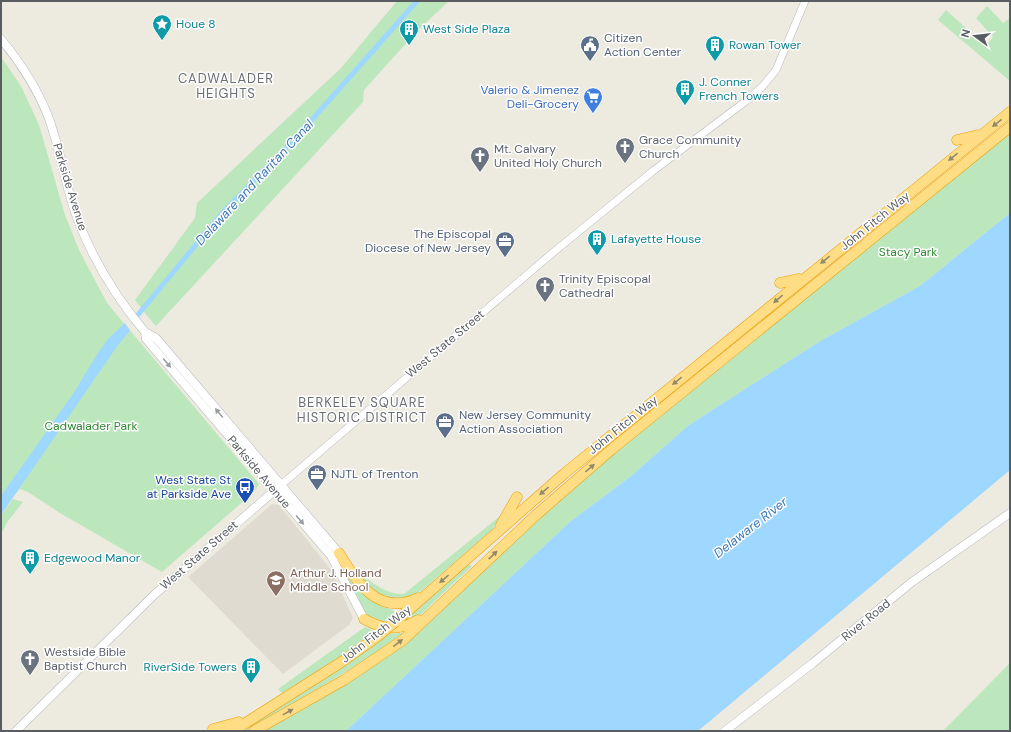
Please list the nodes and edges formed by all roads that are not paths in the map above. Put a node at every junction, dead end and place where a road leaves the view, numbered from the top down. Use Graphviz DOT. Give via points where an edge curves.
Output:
graph roads {
  1 [pos="805,1"];
  2 [pos="1,39"];
  3 [pos="1010,112"];
  4 [pos="1010,127"];
  5 [pos="984,133"];
  6 [pos="957,140"];
  7 [pos="808,274"];
  8 [pos="780,283"];
  9 [pos="278,487"];
  10 [pos="517,497"];
  11 [pos="1010,513"];
  12 [pos="494,535"];
  13 [pos="339,553"];
  14 [pos="462,585"];
  15 [pos="428,592"];
  16 [pos="364,619"];
  17 [pos="274,705"];
  18 [pos="214,729"];
  19 [pos="16,731"];
  20 [pos="232,731"];
  21 [pos="254,731"];
  22 [pos="726,731"];
  1 -- 9 [label="street, West State Street" via="776,70 762,87 549,256"];
  2 -- 9 [label="main road, Parkside Avenue" via="19,62 42,101 73,207 100,270 144,332 156,338"];
  3 -- 5 [label="highway, John Fitch Way, one-way"];
  14 -- 4 [label="highway, John Fitch Way, one-way" via="536,515 612,449"];
  5 -- 6 [label="highway"];
  5 -- 7 [label="highway, John Fitch Way, one-way"];
  7 -- 8 [label="highway" via="790,282"];
  7 -- 12 [label="highway, John Fitch Way, one-way" via="565,473"];
  9 -- 13 [label="main road, Parkside Avenue"];
  9 -- 16 [label="main road, Parkside Avenue, one-way" via="331,556"];
  9 -- 19 [label="main road, West State Street" via="154,595"];
  10 -- 12 [label="highway"];
  11 -- 22 [label="main road, River Road" via="912,582"];
  12 -- 15 [label="highway, John Fitch Way, one-way"];
  13 -- 15 [label="highway" via="358,580 380,601 402,604"];
  14 -- 16 [label="highway" via="408,626 393,629 380,627"];
  21 -- 14 [label="highway, John Fitch Way, one-way" via="344,680 385,653"];
  15 -- 17 [label="highway, John Fitch Way, bridge" via="378,636"];
  17 -- 18 [label="highway" via="234,724"];
  17 -- 20 [label="highway, John Fitch Way"];
}
